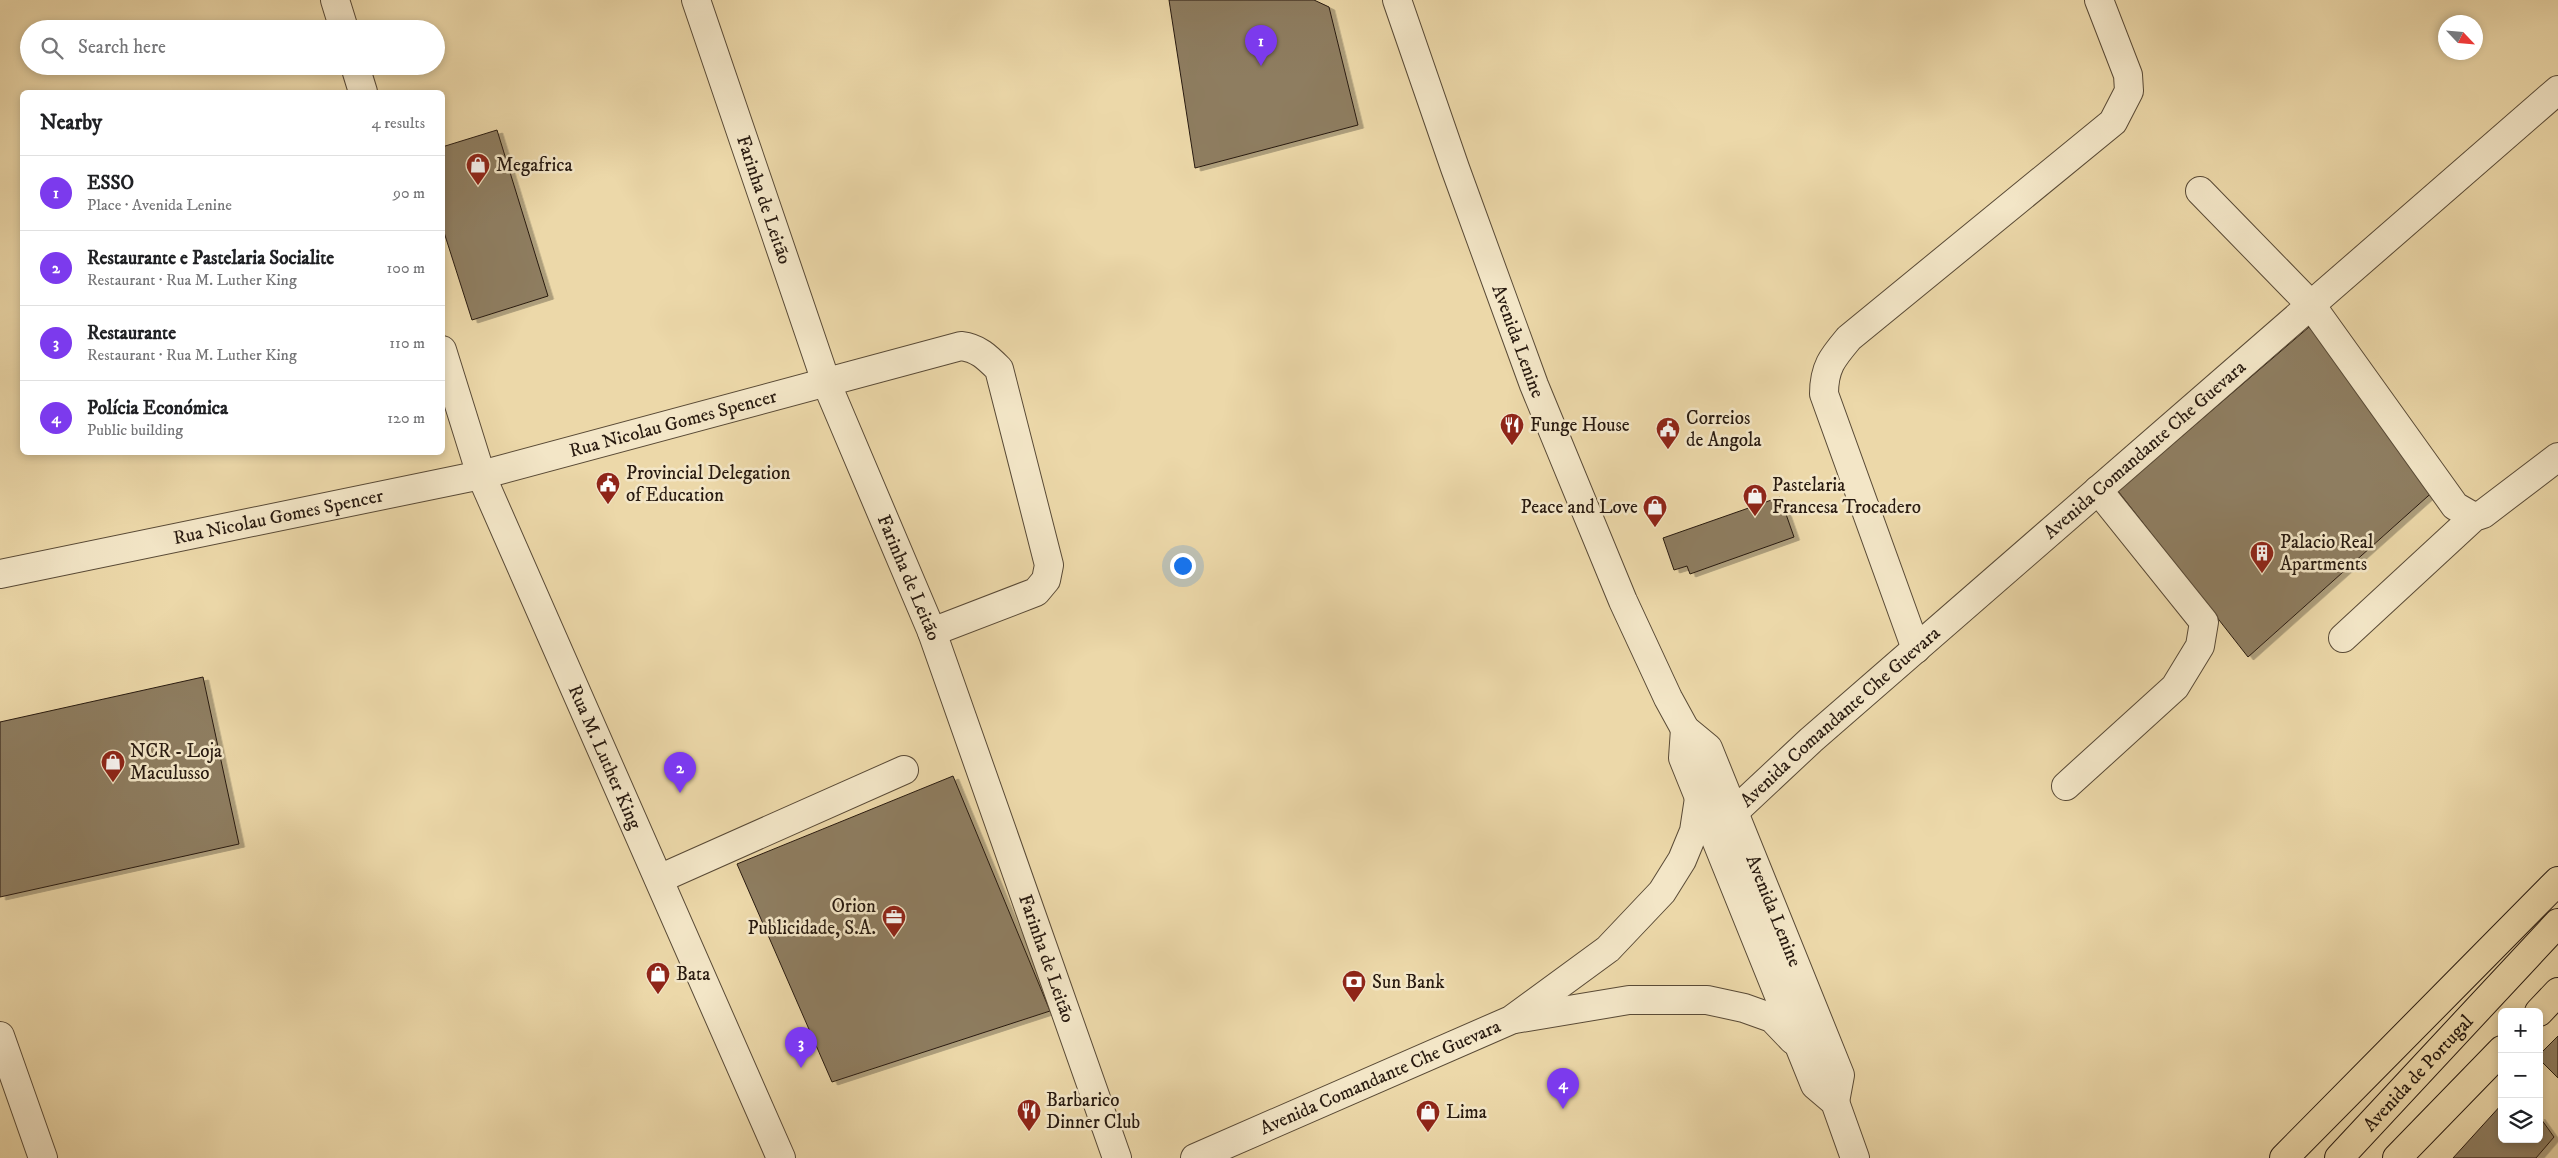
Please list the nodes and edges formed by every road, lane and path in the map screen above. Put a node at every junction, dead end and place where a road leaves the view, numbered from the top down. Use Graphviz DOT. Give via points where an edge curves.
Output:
graph roads {
  1 [pos="335,0"];
  2 [pos="696,0"];
  3 [pos="1397,0"];
  4 [pos="2099,0"];
  5 [pos="341,20"];
  6 [pos="358,75"];
  7 [pos="362,90"];
  8 [pos="2558,90"];
  9 [pos="2200,191"];
  10 [pos="2311,305"];
  11 [pos="445,360"];
  12 [pos="826,382"];
  13 [pos="2558,457"];
  14 [pos="481,475"];
  15 [pos="2098,490"];
  16 [pos="2474,517"];
  17 [pos="0,574"];
  18 [pos="932,632"];
  19 [pos="2343,638"];
  20 [pos="1916,649"];
  21 [pos="1685,729"];
  22 [pos="904,770"];
  23 [pos="2066,786"];
  24 [pos="1699,798"];
  25 [pos="1733,813"];
  26 [pos="659,879"];
  27 [pos="2558,881"];
  28 [pos="2558,923"];
  29 [pos="2558,992"];
  30 [pos="2543,1008"];
  31 [pos="1511,1020"];
  32 [pos="0,1036"];
  33 [pos="1799,1046"];
  34 [pos="2499,1053"];
  35 [pos="1835,1102"];
  36 [pos="1225,1152"];
  37 [pos="43,1158"];
  38 [pos="782,1158"];
  39 [pos="1117,1158"];
  40 [pos="1195,1158"];
  41 [pos="1856,1158"];
  42 [pos="2284,1158"];
  43 [pos="2339,1158"];
  44 [pos="2397,1158"];
  1 -- 5 [label="street"];
  2 -- 12 [label="street, Farinha de Leitão"];
  3 -- 21 [label="street, Avenida Lenine" via="1534,385 1623,601"];
  4 -- 20 [label="street" via="2128,75 2129,91 2113,122 1849,338 1833,357 1824,375 1824,394"];
  6 -- 7 [label="street"];
  8 -- 10 [label="street, Avenida Comandante Che Guevara"];
  9 -- 10 [label="street"];
  10 -- 15 [label="street, Avenida Comandante Che Guevara"];
  10 -- 16 [label="street" via="2455,506"];
  11 -- 14 [label="street, Rua M. Luther King"];
  12 -- 14 [label="street, Rua Nicolau Gomes Spencer"];
  12 -- 18 [label="street, Farinha de Leitão"];
  12 -- 18 [label="street, Rua Nicolau Gomes Spencer" via="961,346 979,351 998,369 1049,565 1046,580 1036,592"];
  13 -- 16 [label="street" via="2484,514"];
  14 -- 17 [label="street, Rua Nicolau Gomes Spencer"];
  14 -- 26 [label="street, Rua M. Luther King"];
  15 -- 20 [label="street, Avenida Comandante Che Guevara"];
  15 -- 23 [label="street" via="2204,622 2200,646 2175,687"];
  16 -- 19 [label="street"];
  18 -- 39 [label="street, Farinha de Leitão"];
  20 -- 25 [label="street, Avenida Comandante Che Guevara" via="1810,740"];
  21 -- 24 [label="street, Avenida Lenine" via="1683,758"];
  21 -- 25 [label="street, Avenida Lenine" via="1708,748"];
  22 -- 26 [label="street"];
  24 -- 31 [label="street, Avenida Comandante Che Guevara" via="1694,832 1682,860 1662,892 1608,949"];
  24 -- 33 [label="street, Avenida Lenine"];
  25 -- 35 [label="street, Avenida Lenine" via="1840,1074"];
  26 -- 38 [label="street, Rua M. Luther King"];
  27 -- 42 [label="main road"];
  28 -- 43 [label="main road, Avenida de Portugal"];
  29 -- 30 [label="main road"];
  31 -- 33 [label="street, Avenida Comandante Che Guevara" via="1629,1000 1707,1000 1772,1018"];
  31 -- 36 [label="street, Avenida Comandante Che Guevara"];
  32 -- 37 [label="street"];
  33 -- 35 [label="street, Avenida Lenine" via="1815,1085"];
  34 -- 44 [label="main road"];
  35 -- 41 [label="street, Avenida Lenine"];
  36 -- 40 [label="street, Avenida Comandante Che Guevara"];
}
